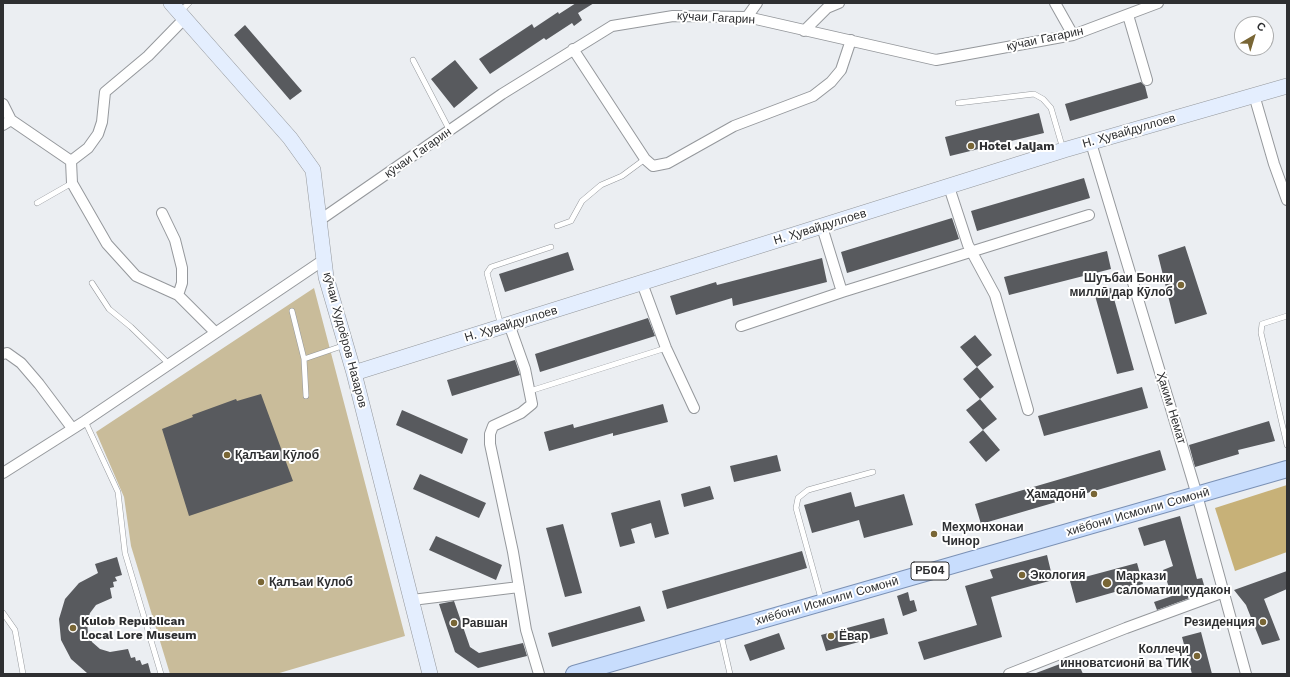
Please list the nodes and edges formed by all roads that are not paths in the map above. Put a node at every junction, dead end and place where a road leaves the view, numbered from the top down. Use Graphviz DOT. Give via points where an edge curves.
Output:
graph roads {
  1 [pos="839,3"];
  2 [pos="1055,3"];
  3 [pos="1158,3"];
  4 [pos="754,4"];
  5 [pos="181,9"];
  6 [pos="1128,14"];
  7 [pos="748,17"];
  8 [pos="804,31"];
  9 [pos="1073,35"];
  10 [pos="851,40"];
  11 [pos="573,48"];
  12 [pos="413,60"];
  13 [pos="1147,80"];
  14 [pos="1287,86"];
  15 [pos="1254,95"];
  16 [pos="958,103"];
  17 [pos="3,104"];
  18 [pos="7,122"];
  19 [pos="450,131"];
  20 [pos="1091,142"];
  21 [pos="1064,150"];
  22 [pos="645,159"];
  23 [pos="71,161"];
  24 [pos="72,183"];
  25 [pos="949,187"];
  26 [pos="1287,200"];
  27 [pos="37,203"];
  28 [pos="162,213"];
  29 [pos="1089,215"];
  30 [pos="320,220"];
  31 [pos="557,226"];
  32 [pos="822,226"];
  33 [pos="551,247"];
  34 [pos="972,253"];
  35 [pos="325,258"];
  36 [pos="92,283"];
  37 [pos="642,283"];
  38 [pos="842,292"];
  39 [pos="178,295"];
  40 [pos="292,312"];
  41 [pos="1287,316"];
  42 [pos="505,326"];
  43 [pos="741,326"];
  44 [pos="215,332"];
  45 [pos="346,344"];
  46 [pos="666,348"];
  47 [pos="3,354"];
  48 [pos="304,359"];
  49 [pos="168,363"];
  50 [pos="354,373"];
  51 [pos="530,391"];
  52 [pos="306,396"];
  53 [pos="694,408"];
  54 [pos="1028,410"];
  55 [pos="85,421"];
  56 [pos="72,428"];
  57 [pos="1287,445"];
  58 [pos="1287,469"];
  59 [pos="873,472"];
  60 [pos="3,473"];
  61 [pos="1197,495"];
  62 [pos="519,587"];
  63 [pos="1224,592"];
  64 [pos="412,600"];
  65 [pos="822,602"];
  66 [pos="3,613"];
  67 [pos="720,632"];
  68 [pos="601,670"];
  69 [pos="23,674"];
  70 [pos="161,674"];
  71 [pos="430,674"];
  72 [pos="539,674"];
  73 [pos="574,674"];
  74 [pos="730,674"];
  75 [pos="1009,674"];
  76 [pos="1246,674"];
  1 -- 8 [label="street" via="827,8"];
  2 -- 9 [label="street"];
  3 -- 6 [label="street, кӯчаи Гагарин"];
  4 -- 7 [label="street"];
  5 -- 23 [label="street" via="148,56 105,92 98,134 88,148"];
  5 -- 30 [label="street, кӯчаи Худоёров Назаров" via="290,138 313,170"];
  6 -- 9 [label="street, кӯчаи Гагарин"];
  6 -- 13 [label="street"];
  7 -- 8 [label="street, кӯчаи Гагарин"];
  7 -- 11 [label="street, кӯчаи Гагарин" via="673,16 612,26"];
  8 -- 10 [label="street, кӯчаи Гагарин"];
  9 -- 10 [label="street, кӯчаи Гагарин" via="936,60"];
  10 -- 22 [label="street" via="841,70 813,96 734,126 668,162 653,166"];
  11 -- 19 [label="street, кӯчаи Гагарин"];
  11 -- 22 [label="street"];
  12 -- 19 [label="lane"];
  14 -- 15 [label="street, Н. Ҳувайдуллоев"];
  15 -- 20 [label="street, Н. Ҳувайдуллоев"];
  15 -- 26 [label="street"];
  16 -- 21 [label="lane" via="1034,94 1051,108"];
  17 -- 18 [label="street"];
  18 -- 23 [label="street"];
  19 -- 30 [label="street, кӯчаи Гагарин"];
  20 -- 21 [label="street, Н. Ҳувайдуллоев"];
  20 -- 61 [label="street, Ҳаким Немат"];
  21 -- 25 [label="street, Н. Ҳувайдуллоев"];
  22 -- 31 [label="lane" via="622,176 601,185 582,201 571,221"];
  23 -- 24 [label="street"];
  24 -- 27 [label="lane"];
  24 -- 39 [label="street" via="107,244 136,276"];
  25 -- 32 [label="street, Н. Ҳувайдуллоев"];
  25 -- 34 [label="street"];
  28 -- 39 [label="street" via="175,240 182,268 182,283"];
  29 -- 34 [label="street"];
  30 -- 35 [label="street, кӯчаи Худоёров Назаров"];
  32 -- 37 [label="street, Н. Ҳувайдуллоев"];
  32 -- 38 [label="street"];
  33 -- 42 [label="lane" via="491,267 487,273"];
  34 -- 38 [label="street"];
  34 -- 54 [label="street" via="995,295"];
  35 -- 44 [label="street"];
  35 -- 45 [label="street, кӯчаи Худоёров Назаров" via="326,277"];
  36 -- 49 [label="lane" via="109,309"];
  37 -- 42 [label="street, Н. Ҳувайдуллоев"];
  37 -- 46 [label="street"];
  38 -- 43 [label="street"];
  39 -- 44 [label="street"];
  40 -- 48 [label="lane"];
  41 -- 57 [label="lane" via="1262,324 1261,333"];
  42 -- 50 [label="street, Н. Ҳувайдуллоев"];
  42 -- 51 [label="street" via="525,369"];
  44 -- 49 [label="street"];
  45 -- 48 [label="lane"];
  45 -- 50 [label="street, кӯчаи Худоёров Назаров"];
  46 -- 51 [label="lane"];
  46 -- 53 [label="street"];
  47 -- 56 [label="street" via="7,353 21,363"];
  48 -- 52 [label="lane"];
  49 -- 55 [label="street"];
  50 -- 64 [label="street, кӯчаи Худоёров Назаров"];
  51 -- 62 [label="street" via="532,404 493,426 490,434"];
  55 -- 56 [label="street"];
  55 -- 70 [label="lane" via="118,492 125,553"];
  56 -- 60 [label="street"];
  58 -- 61 [label="main road, хиёбони Исмоили Сомонӣ / РБ04"];
  59 -- 65 [label="lane" via="808,490 798,498 796,508"];
  61 -- 63 [label="street, Ҳаким Немат"];
  61 -- 65 [label="main road, хиёбони Исмоили Сомонӣ / РБ04"];
  62 -- 64 [label="street"];
  62 -- 72 [label="street" via="526,630"];
  63 -- 75 [label="street"];
  63 -- 76 [label="street, Ҳаким Немат"];
  64 -- 71 [label="street, кӯчаи Худоёров Назаров"];
  65 -- 67 [label="main road, хиёбони Исмоили Сомонӣ / РБ04"];
  66 -- 69 [label="lane" via="15,630"];
  67 -- 68 [label="main road, хиёбони Исмоили Сомонӣ / РБ04"];
  67 -- 74 [label="lane"];
  68 -- 73 [label="main road, хиёбони Исмоили Сомонӣ / РБ04"];
}
